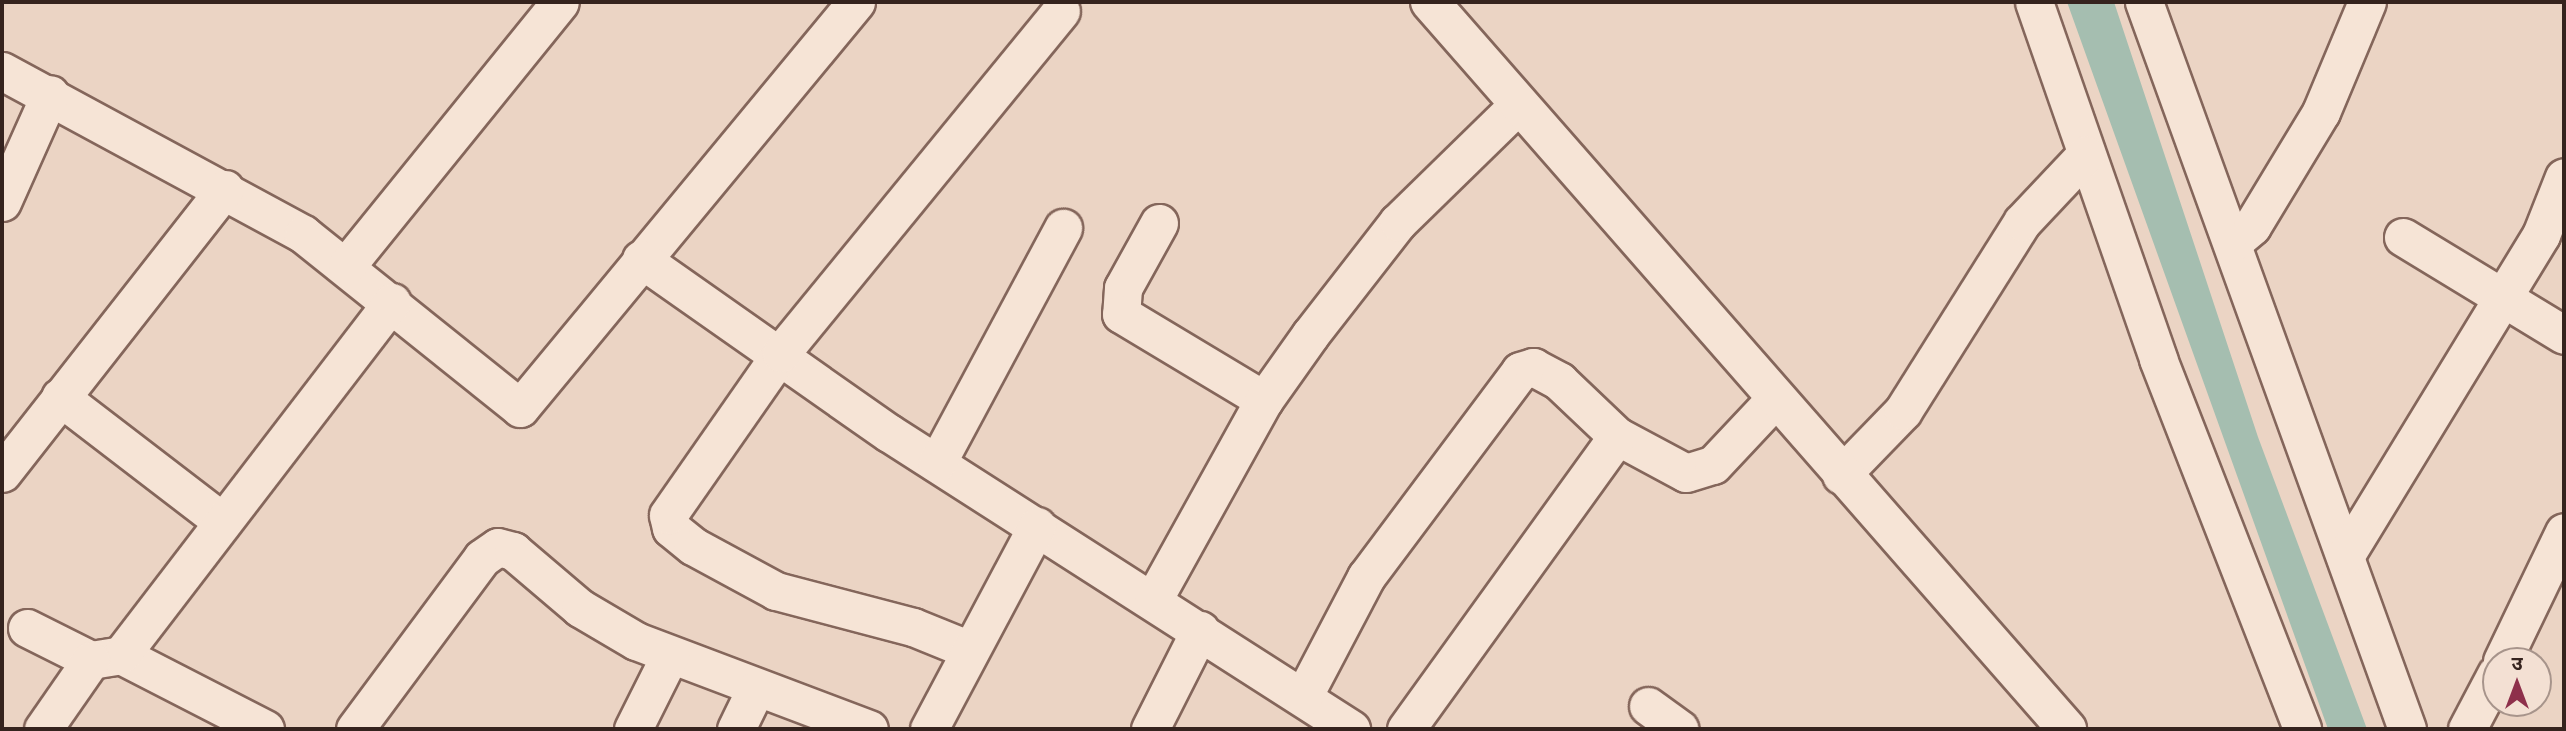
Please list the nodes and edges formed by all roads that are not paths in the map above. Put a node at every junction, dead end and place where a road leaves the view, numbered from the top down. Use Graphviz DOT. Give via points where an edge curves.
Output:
graph roads {
  1 [pos="560,2"];
  2 [pos="856,2"];
  3 [pos="2034,2"];
  4 [pos="2367,2"];
  5 [pos="2149,6"];
  6 [pos="1442,7"];
  7 [pos="1061,11"];
  8 [pos="2,72"];
  9 [pos="51,94"];
  10 [pos="1518,105"];
  11 [pos="2086,154"];
  12 [pos="2564,177"];
  13 [pos="225,189"];
  14 [pos="2,202"];
  15 [pos="1159,223"];
  16 [pos="1063,228"];
  17 [pos="2403,237"];
  18 [pos="2232,243"];
  19 [pos="641,260"];
  20 [pos="347,265"];
  21 [pos="2502,301"];
  22 [pos="392,302"];
  23 [pos="2564,335"];
  24 [pos="781,353"];
  25 [pos="60,397"];
  26 [pos="1264,400"];
  27 [pos="1774,400"];
  28 [pos="1617,436"];
  29 [pos="937,463"];
  30 [pos="2,473"];
  31 [pos="1841,475"];
  32 [pos="223,522"];
  33 [pos="1037,526"];
  34 [pos="2564,532"];
  35 [pos="2345,556"];
  36 [pos="1153,600"];
  37 [pos="27,628"];
  38 [pos="1200,630"];
  39 [pos="2509,647"];
  40 [pos="970,650"];
  41 [pos="670,655"];
  42 [pos="106,657"];
  43 [pos="755,690"];
  44 [pos="1303,697"];
  45 [pos="2482,701"];
  46 [pos="1648,706"];
  47 [pos="43,729"];
  48 [pos="264,729"];
  49 [pos="355,729"];
  50 [pos="633,729"];
  51 [pos="736,729"];
  52 [pos="869,729"];
  53 [pos="929,729"];
  54 [pos="1150,729"];
  55 [pos="1351,729"];
  56 [pos="1406,729"];
  57 [pos="1680,729"];
  58 [pos="2067,729"];
  59 [pos="2302,729"];
  60 [pos="2407,729"];
  61 [pos="2467,729"];
  1 -- 20 [label="street"];
  2 -- 19 [label="street"];
  3 -- 11 [label="street"];
  4 -- 18 [label="street" via="2321,112 2252,226"];
  5 -- 18 [label="street"];
  6 -- 10 [label="street"];
  7 -- 24 [label="street"];
  8 -- 9 [label="street"];
  9 -- 13 [label="street"];
  9 -- 14 [label="street"];
  10 -- 26 [label="street" via="1398,222"];
  10 -- 27 [label="street"];
  11 -- 31 [label="street" via="2022,222 1902,411"];
  11 -- 59 [label="street"];
  12 -- 21 [label="street" via="2541,235"];
  13 -- 20 [label="street"];
  13 -- 25 [label="street"];
  15 -- 26 [label="street" via="1123,288 1121,314"];
  16 -- 29 [label="street"];
  17 -- 21 [label="street"];
  18 -- 35 [label="street"];
  19 -- 22 [label="street" via="520,408"];
  19 -- 24 [label="street"];
  20 -- 22 [label="street"];
  21 -- 23 [label="street"];
  21 -- 35 [label="street"];
  22 -- 32 [label="street"];
  24 -- 29 [label="street"];
  24 -- 40 [label="street" via="673,506 671,528 776,591 913,627"];
  25 -- 30 [label="street"];
  25 -- 32 [label="street"];
  26 -- 36 [label="street"];
  27 -- 28 [label="street" via="1713,465 1697,471 1674,470"];
  27 -- 31 [label="street"];
  28 -- 44 [label="street" via="1559,381 1533,368 1520,371 1366,577"];
  28 -- 56 [label="street"];
  29 -- 33 [label="street"];
  31 -- 58 [label="street"];
  32 -- 42 [label="street"];
  33 -- 36 [label="street"];
  33 -- 40 [label="street"];
  34 -- 39 [label="street"];
  35 -- 60 [label="street"];
  36 -- 38 [label="street"];
  37 -- 42 [label="street"];
  38 -- 44 [label="street"];
  38 -- 54 [label="street"];
  40 -- 53 [label="street"];
  41 -- 43 [label="street"];
  41 -- 49 [label="street" via="591,615 513,551 498,547"];
  41 -- 50 [label="street"];
  42 -- 47 [label="street"];
  42 -- 48 [label="street"];
  43 -- 51 [label="street"];
  43 -- 52 [label="street"];
  44 -- 55 [label="street"];
  45 -- 61 [label="street"];
  46 -- 57 [label="street"];
}
